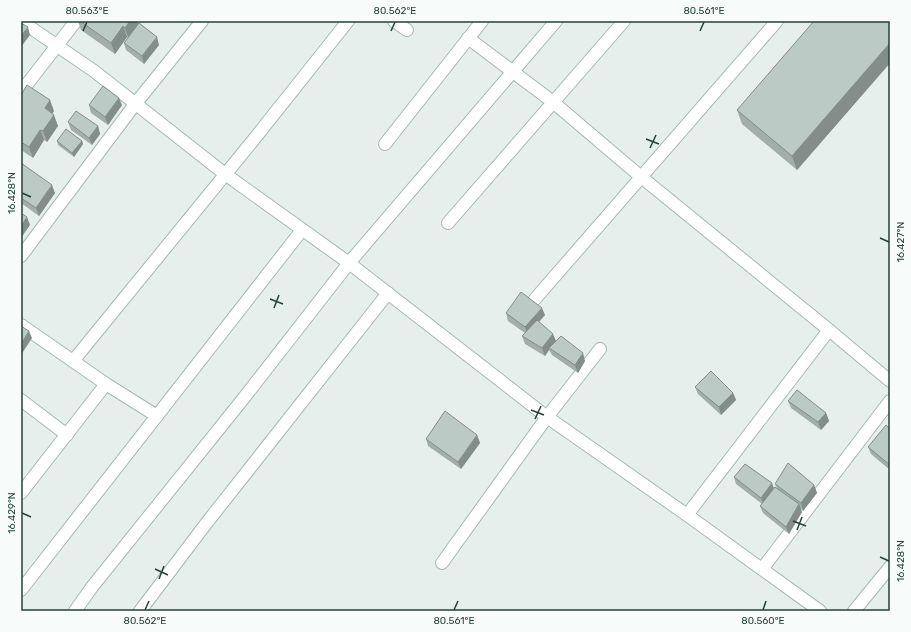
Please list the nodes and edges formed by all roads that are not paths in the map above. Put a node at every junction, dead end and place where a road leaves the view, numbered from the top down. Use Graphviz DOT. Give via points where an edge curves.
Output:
graph roads {
  1 [pos="21,21"];
  2 [pos="76,21"];
  3 [pos="202,21"];
  4 [pos="348,21"];
  5 [pos="394,21"];
  6 [pos="482,21"];
  7 [pos="556,21"];
  8 [pos="624,21"];
  9 [pos="777,21"];
  10 [pos="407,30"];
  11 [pos="468,38"];
  12 [pos="55,45"];
  13 [pos="513,71"];
  14 [pos="21,92"];
  15 [pos="553,102"];
  16 [pos="136,103"];
  17 [pos="385,144"];
  18 [pos="224,174"];
  19 [pos="640,176"];
  20 [pos="448,223"];
  21 [pos="302,230"];
  22 [pos="21,256"];
  23 [pos="349,263"];
  24 [pos="388,293"];
  25 [pos="535,299"];
  26 [pos="21,325"];
  27 [pos="829,330"];
  28 [pos="600,349"];
  29 [pos="73,361"];
  30 [pos="890,381"];
  31 [pos="106,384"];
  32 [pos="890,401"];
  33 [pos="22,403"];
  34 [pos="158,416"];
  35 [pos="547,417"];
  36 [pos="67,435"];
  37 [pos="21,493"];
  38 [pos="687,515"];
  39 [pos="442,563"];
  40 [pos="890,568"];
  41 [pos="762,569"];
  42 [pos="21,590"];
  43 [pos="75,611"];
  44 [pos="140,611"];
  45 [pos="820,611"];
  46 [pos="854,611"];
  1 -- 12 [label="street"];
  2 -- 12 [label="street"];
  3 -- 16 [label="street"];
  4 -- 18 [label="street"];
  5 -- 10 [label="street"];
  6 -- 11 [label="street"];
  7 -- 13 [label="street"];
  8 -- 15 [label="street"];
  9 -- 19 [label="street"];
  11 -- 13 [label="street"];
  11 -- 17 [label="street"];
  12 -- 14 [label="street"];
  12 -- 16 [label="street"];
  13 -- 15 [label="street"];
  13 -- 23 [label="street"];
  15 -- 19 [label="street"];
  15 -- 20 [label="street"];
  16 -- 18 [label="street"];
  16 -- 22 [label="street"];
  18 -- 21 [label="street"];
  18 -- 29 [label="street"];
  19 -- 25 [label="street"];
  19 -- 27 [label="street"];
  21 -- 23 [label="street"];
  21 -- 34 [label="street"];
  23 -- 24 [label="street"];
  23 -- 43 [label="street"];
  24 -- 35 [label="street"];
  24 -- 44 [label="street"];
  26 -- 29 [label="street"];
  27 -- 30 [label="street"];
  27 -- 38 [label="street"];
  28 -- 35 [label="street"];
  29 -- 31 [label="street"];
  31 -- 34 [label="street"];
  31 -- 36 [label="street"];
  32 -- 41 [label="street"];
  33 -- 36 [label="street"];
  34 -- 42 [label="street"];
  35 -- 38 [label="street"];
  35 -- 39 [label="street"];
  36 -- 37 [label="street"];
  38 -- 41 [label="street"];
  40 -- 46 [label="street"];
  41 -- 45 [label="street"];
}
